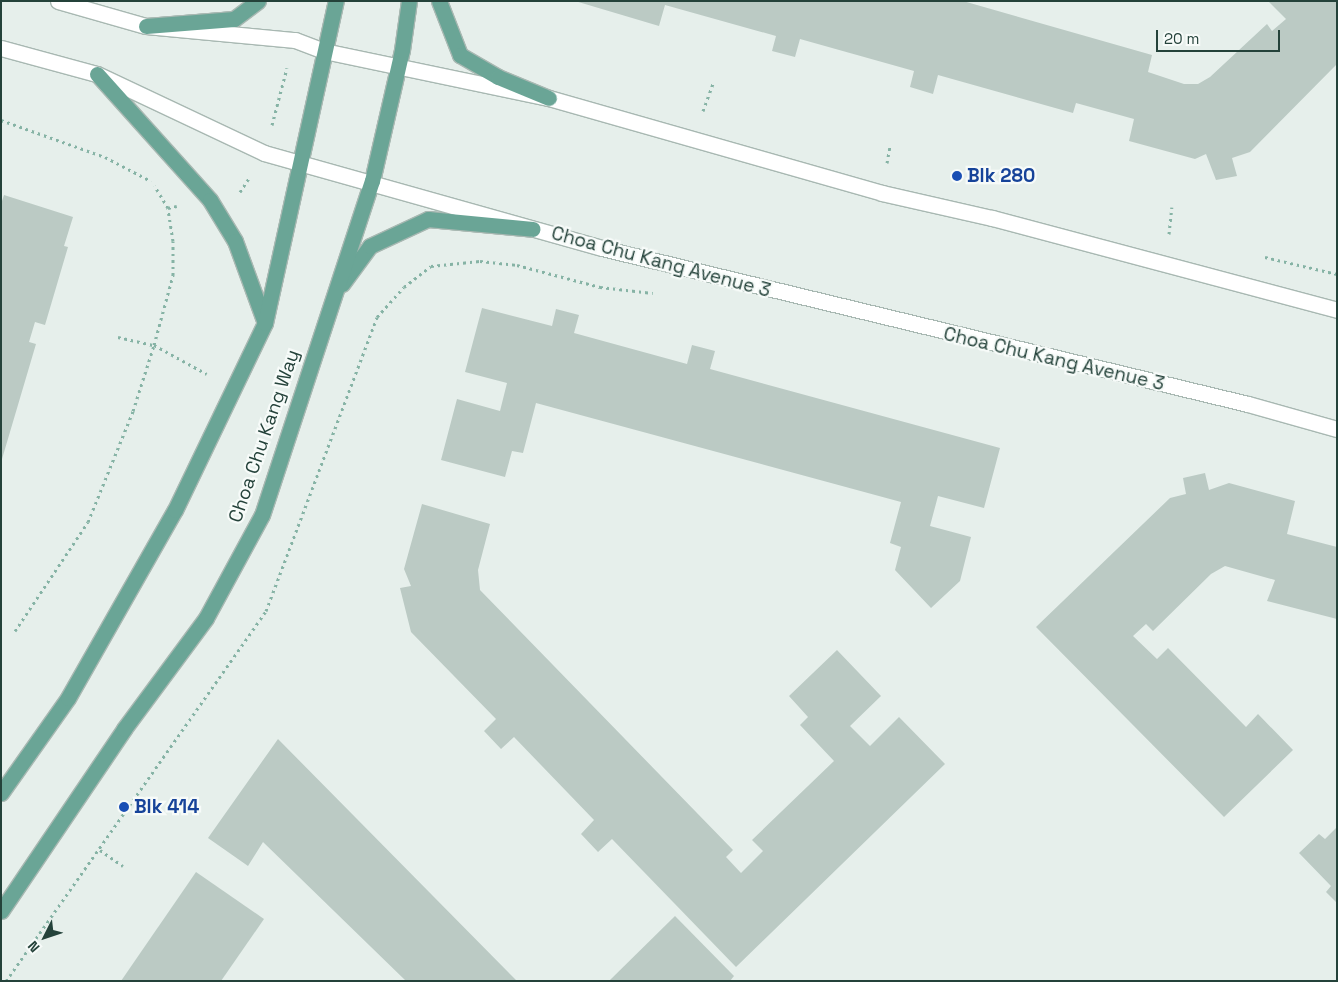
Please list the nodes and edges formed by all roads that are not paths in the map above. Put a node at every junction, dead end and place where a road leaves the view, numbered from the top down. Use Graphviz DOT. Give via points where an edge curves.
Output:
graph roads {
  1 [pos="58,1"];
  2 [pos="258,1"];
  3 [pos="336,1"];
  4 [pos="409,1"];
  5 [pos="440,1"];
  6 [pos="146,26"];
  7 [pos="1,48"];
  8 [pos="324,51"];
  9 [pos="398,67"];
  10 [pos="97,74"];
  11 [pos="549,98"];
  12 [pos="299,163"];
  13 [pos="372,181"];
  14 [pos="533,229"];
  15 [pos="333,296"];
  16 [pos="1337,310"];
  17 [pos="265,323"];
  18 [pos="1337,429"];
  19 [pos="1,793"];
  20 [pos="1,910"];
  1 -- 6 [label="street"];
  2 -- 6 [label="main road" via="234,19"];
  3 -- 8 [label="main road, Choa Chu Kang Way"];
  4 -- 9 [label="main road, Choa Chu Kang Way"];
  5 -- 11 [label="main road" via="460,55"];
  6 -- 8 [label="street" via="295,40"];
  7 -- 10 [label="street, Choa Chu Kang Avenue 3"];
  8 -- 9 [label="street"];
  8 -- 12 [label="main road, Choa Chu Kang Way"];
  9 -- 11 [label="street"];
  9 -- 13 [label="main road, Choa Chu Kang Way"];
  10 -- 12 [label="street, Choa Chu Kang Avenue 3" via="264,153"];
  10 -- 17 [label="main road" via="210,200 235,241"];
  11 -- 16 [label="street" via="882,193 992,218"];
  12 -- 13 [label="street, Choa Chu Kang Avenue 3"];
  12 -- 17 [label="main road, Choa Chu Kang Way"];
  13 -- 14 [label="street, Choa Chu Kang Avenue 3"];
  13 -- 15 [label="main road, Choa Chu Kang Way"];
  14 -- 15 [label="main road" via="428,219 370,246"];
  14 -- 18 [label="street, Choa Chu Kang Avenue 3" via="791,296 1248,404"];
  15 -- 20 [label="main road, Choa Chu Kang Way" via="262,515 206,618 124,729"];
  17 -- 19 [label="main road, Choa Chu Kang Way" via="175,510 87,664"];
}
